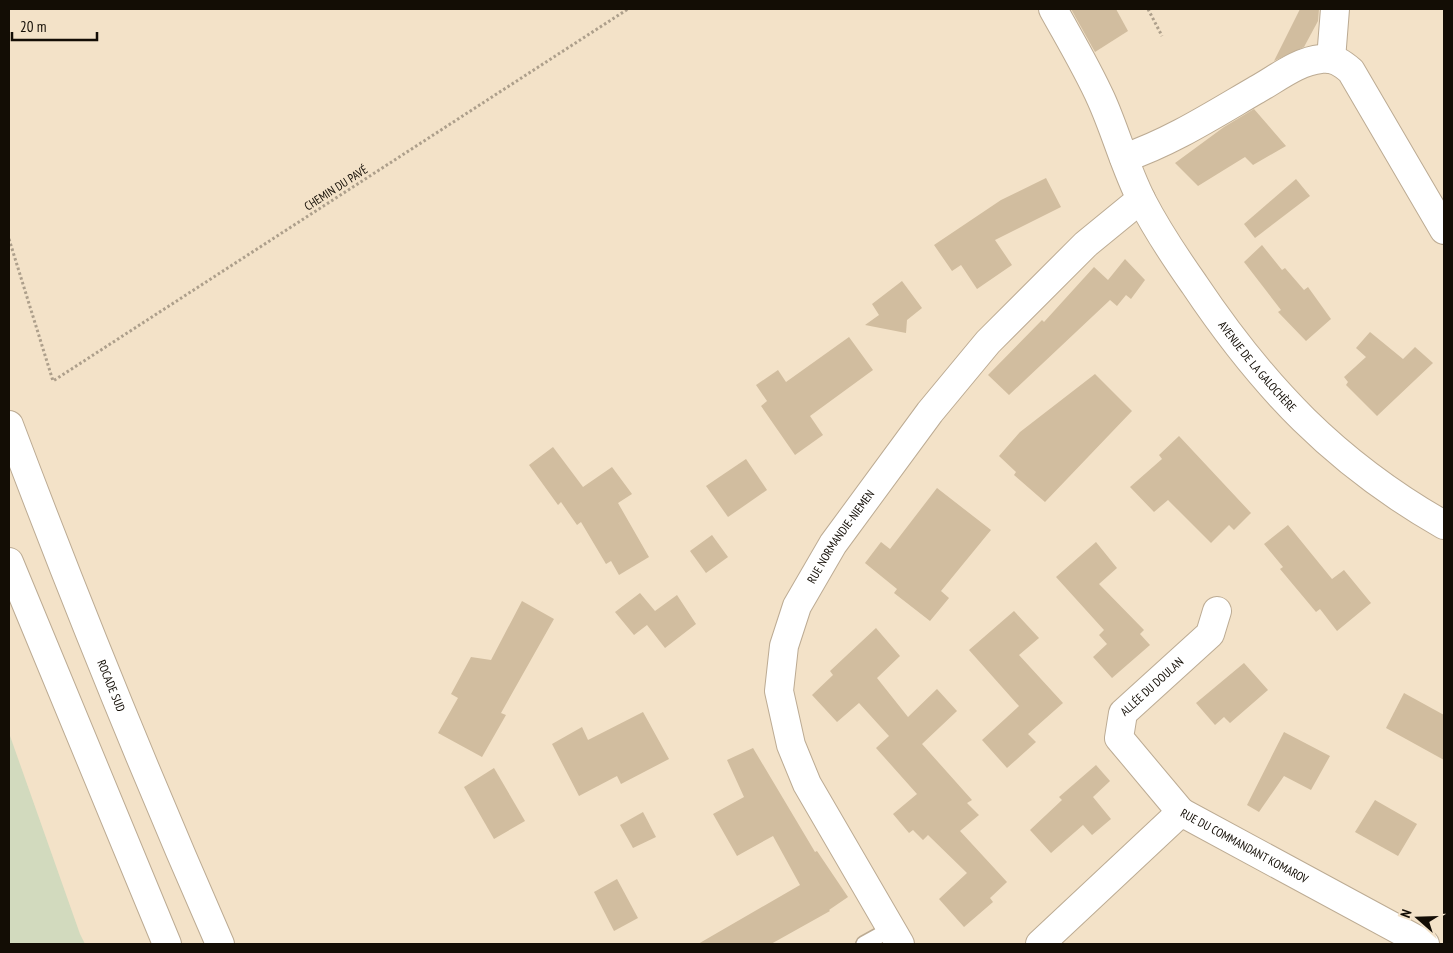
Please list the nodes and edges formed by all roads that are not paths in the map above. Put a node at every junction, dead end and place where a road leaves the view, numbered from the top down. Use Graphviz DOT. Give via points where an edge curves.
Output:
graph roads {
  1 [pos="1053,9"];
  2 [pos="1335,9"];
  3 [pos="1331,58"];
  4 [pos="1124,158"];
  5 [pos="1141,199"];
  6 [pos="1444,230"];
  7 [pos="9,425"];
  8 [pos="1444,525"];
  9 [pos="9,562"];
  10 [pos="1217,611"];
  11 [pos="1181,812"];
  12 [pos="896,936"];
  13 [pos="167,944"];
  14 [pos="220,944"];
  15 [pos="864,944"];
  16 [pos="1040,944"];
  17 [pos="1425,944"];
  1 -- 4 [label="main road, AVENUE DE LA GALOCHÈRE" via="1101,98"];
  2 -- 3 [label="main road"];
  3 -- 4 [label="main road" via="1296,67 1198,124"];
  3 -- 6 [label="main road" via="1351,71"];
  4 -- 5 [label="main road, AVENUE DE LA GALOCHÈRE"];
  5 -- 8 [label="main road, AVENUE DE LA GALOCHÈRE" via="1164,240 1218,320 1295,412 1353,465"];
  5 -- 12 [label="main road, RUE NORMANDIE-NIEMEN" via="1086,244 988,342 930,412 833,544 797,606 784,646 780,691 790,744 807,784"];
  7 -- 14 [label="main road, ROCADE SUD" via="178,849"];
  9 -- 13 [label="main road"];
  10 -- 11 [label="main road, ALLÉE DU DOULAN" via="1210,634 1123,713 1119,738"];
  11 -- 16 [label="main road, RUE DU COMMANDANT KOMAROV"];
  11 -- 17 [label="main road, RUE DU COMMANDANT KOMAROV"];
  12 -- 15 [label="lane"];
}
